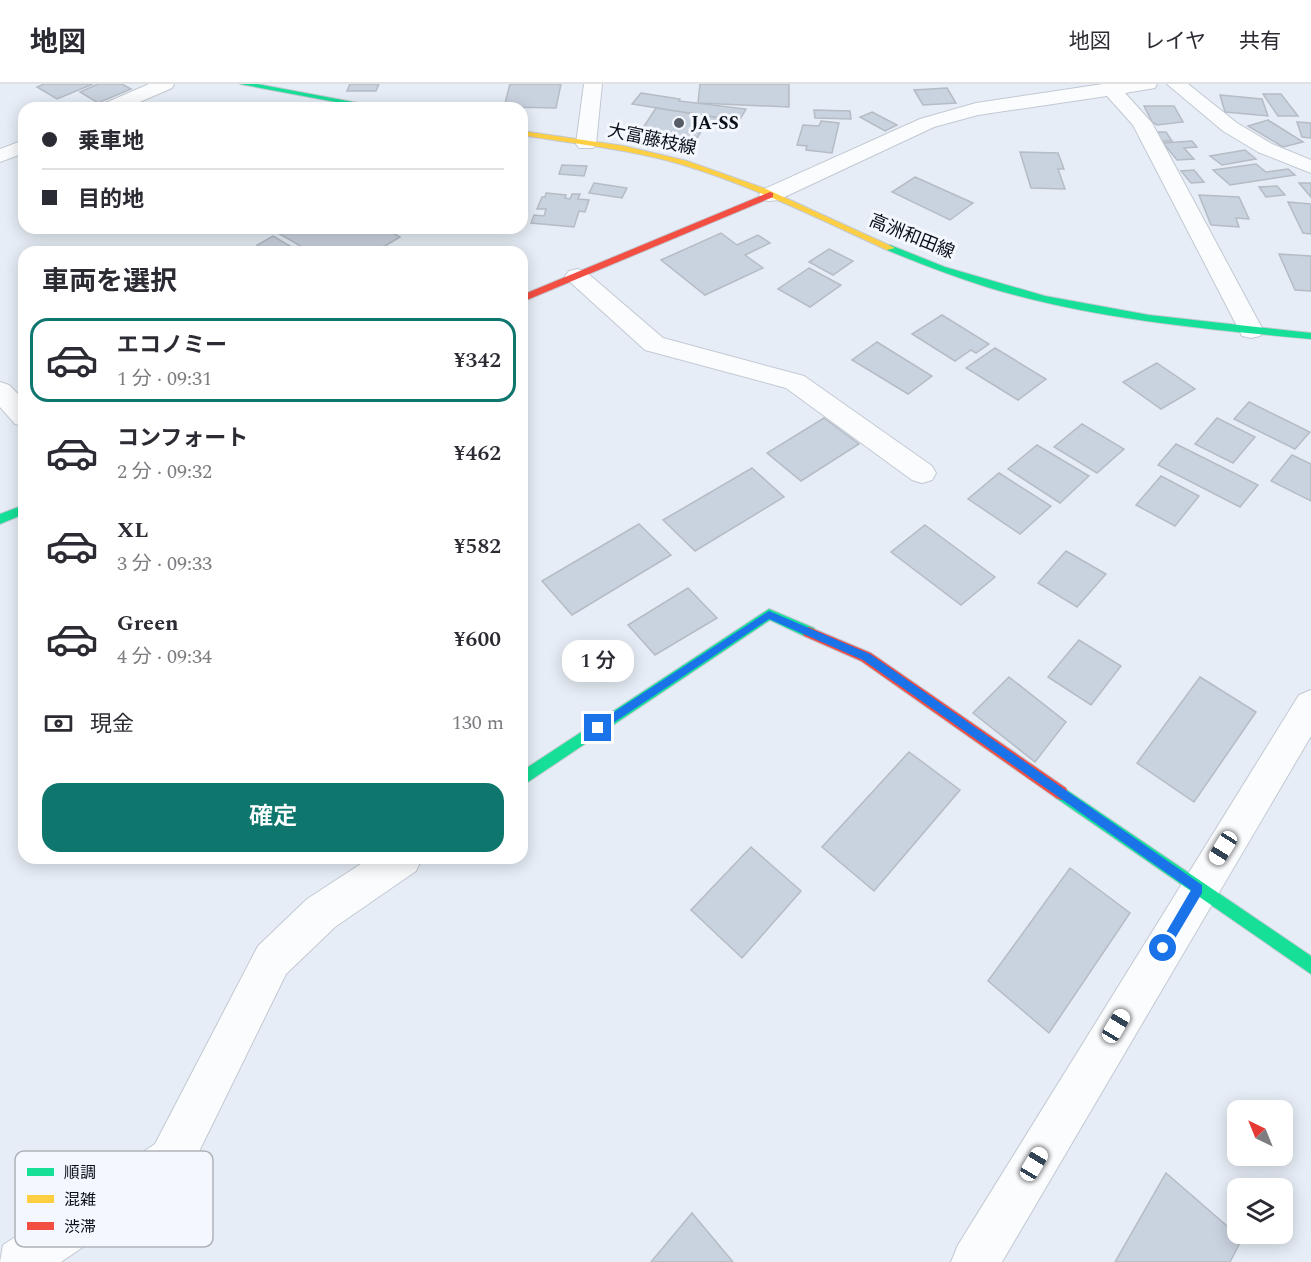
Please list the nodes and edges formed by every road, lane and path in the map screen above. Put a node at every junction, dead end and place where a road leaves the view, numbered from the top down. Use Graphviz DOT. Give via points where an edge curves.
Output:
graph roads {
  1 [pos="165,84"];
  2 [pos="244,84"];
  3 [pos="593,84"];
  4 [pos="1148,84"];
  5 [pos="1176,84"];
  6 [pos="1110,88"];
  7 [pos="124,102"];
  8 [pos="347,102"];
  9 [pos="528,134"];
  10 [pos="586,144"];
  11 [pos="18,148"];
  12 [pos="0,156"];
  13 [pos="1311,167"];
  14 [pos="770,195"];
  15 [pos="577,276"];
  16 [pos="528,296"];
  17 [pos="1251,330"];
  18 [pos="1311,336"];
  19 [pos="0,391"];
  20 [pos="18,410"];
  21 [pos="922,474"];
  22 [pos="18,512"];
  23 [pos="0,519"];
  24 [pos="1311,705"];
  25 [pos="528,775"];
  26 [pos="394,864"];
  27 [pos="1198,889"];
  28 [pos="1311,966"];
  29 [pos="176,1151"];
  30 [pos="42,1247"];
  31 [pos="20,1262"];
  32 [pos="975,1262"];
  1 -- 7 [label="street"];
  2 -- 8 [label="main road"];
  3 -- 10 [label="street"];
  4 -- 6 [label="street"];
  5 -- 13 [label="street" via="1230,127 1265,148"];
  6 -- 14 [label="street" via="976,109 927,123"];
  6 -- 17 [label="street" via="1142,123"];
  9 -- 10 [label="main road, 大富藤枝線"];
  10 -- 14 [label="main road, 大富藤枝線" via="703,168"];
  11 -- 12 [label="street"];
  14 -- 15 [label="main road"];
  14 -- 17 [label="main road, 高洲和田線" via="935,266 1005,291 1111,314"];
  15 -- 16 [label="main road"];
  15 -- 21 [label="street" via="654,344 795,382"];
  17 -- 18 [label="main road, 高洲和田線"];
  19 -- 20 [label="street"];
  22 -- 23 [label="main road"];
  24 -- 27 [label="street"];
  25 -- 27 [label="main road" via="769,614 866,657"];
  26 -- 29 [label="street" via="321,913 272,960"];
  27 -- 28 [label="main road"];
  27 -- 32 [label="street"];
  30 -- 31 [label="street"];
}
